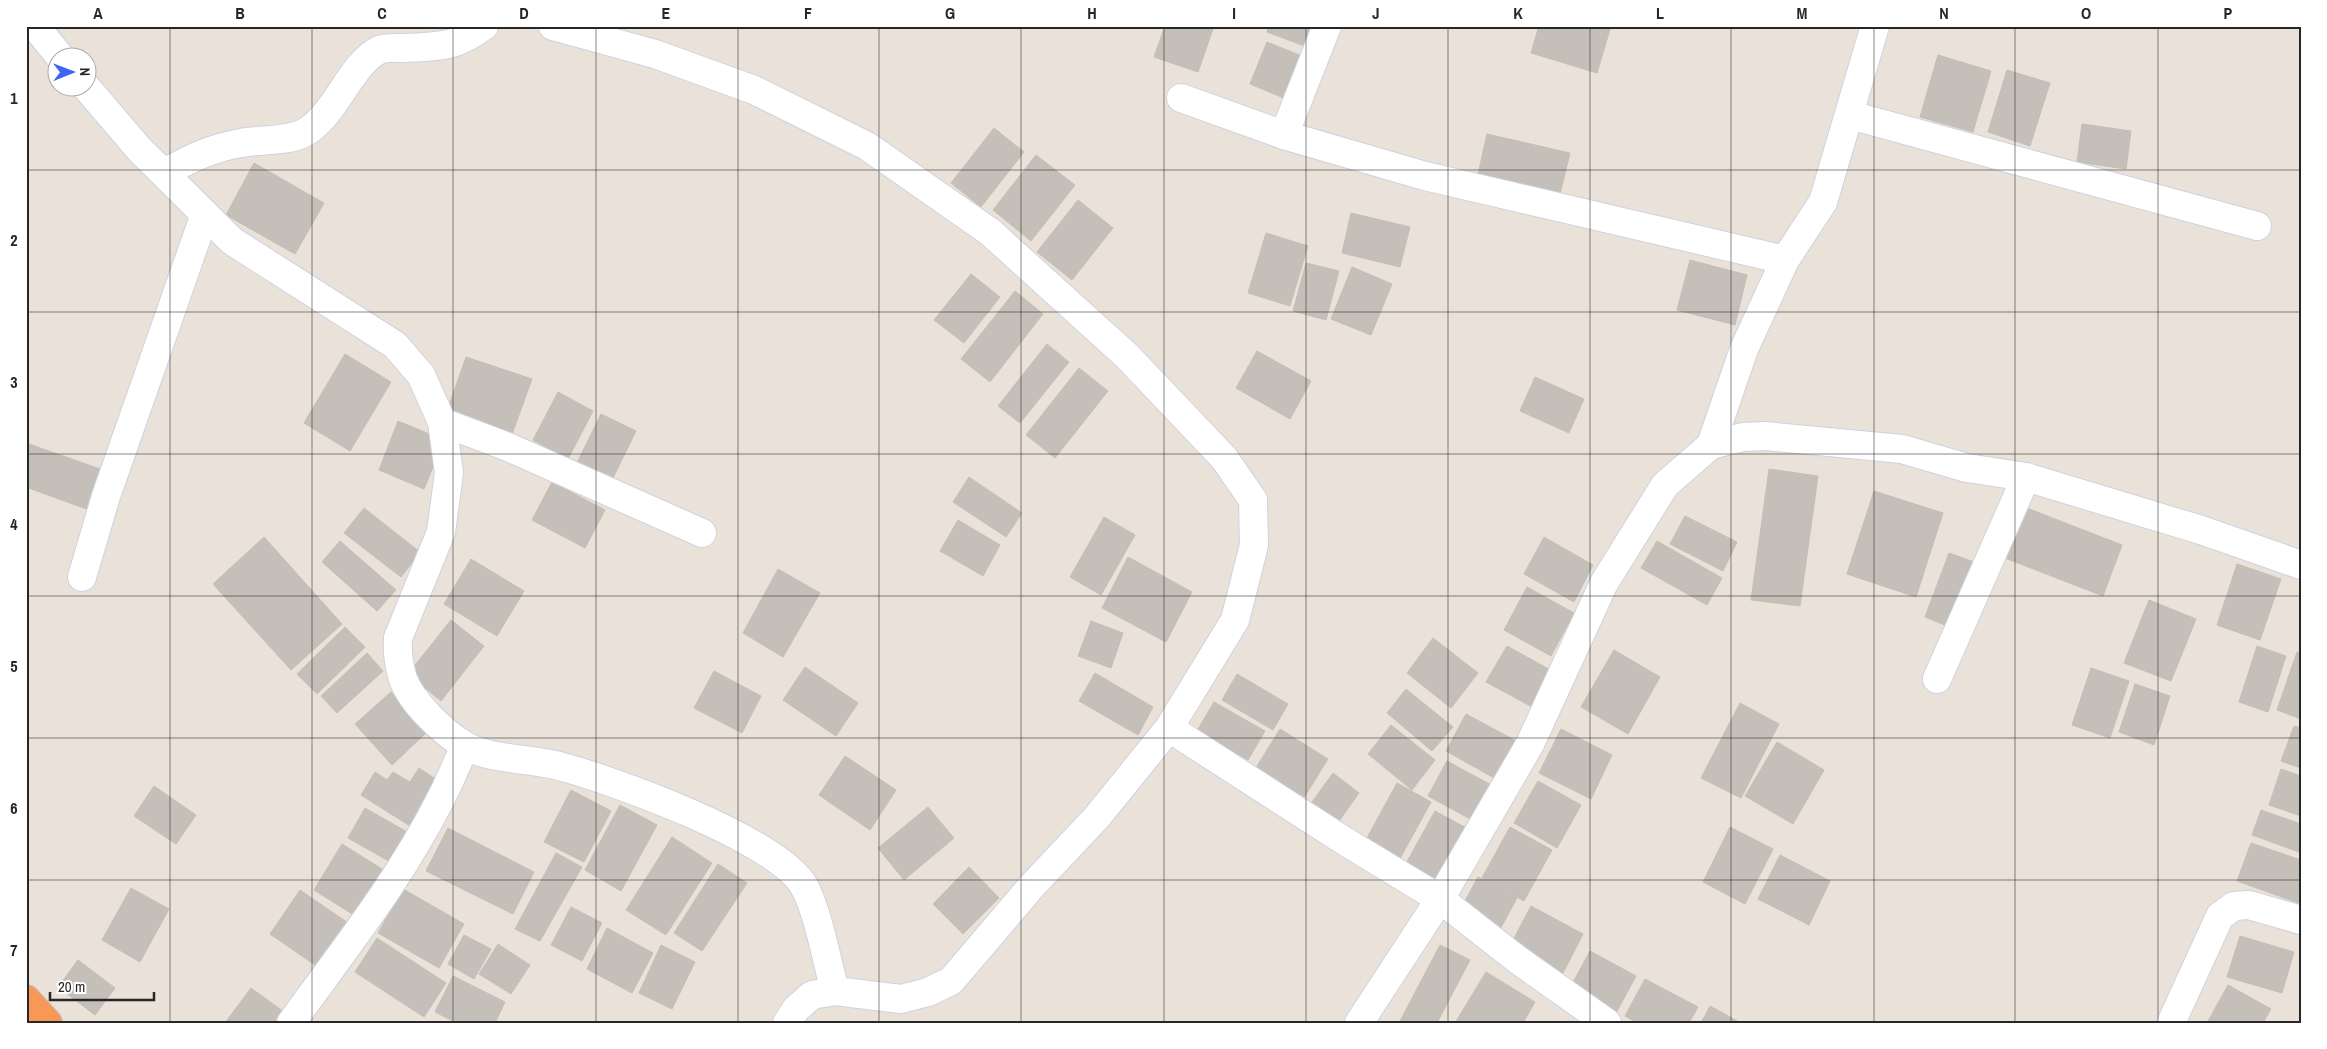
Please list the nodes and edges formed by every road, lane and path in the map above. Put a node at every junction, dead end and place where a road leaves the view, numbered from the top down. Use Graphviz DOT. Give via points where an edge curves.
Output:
graph roads {
  1 [pos="35,26"];
  2 [pos="484,26"];
  3 [pos="553,26"];
  4 [pos="1327,26"];
  5 [pos="1875,26"];
  6 [pos="54,48"];
  7 [pos="96,98"];
  8 [pos="1181,98"];
  9 [pos="1850,114"];
  10 [pos="1284,135"];
  11 [pos="164,173"];
  12 [pos="205,214"];
  13 [pos="2257,226"];
  14 [pos="1785,260"];
  15 [pos="442,422"];
  16 [pos="1711,445"];
  17 [pos="2026,477"];
  18 [pos="702,533"];
  19 [pos="2301,565"];
  20 [pos="82,577"];
  21 [pos="1937,679"];
  22 [pos="1169,728"];
  23 [pos="465,746"];
  24 [pos="1440,899"];
  25 [pos="2301,920"];
  26 [pos="835,991"];
  27 [pos="26,999"];
  28 [pos="48,1023"];
  29 [pos="291,1023"];
  30 [pos="788,1023"];
  31 [pos="1359,1023"];
  32 [pos="1607,1023"];
  33 [pos="2171,1023"];
  1 -- 6 [label="street"];
  2 -- 11 [label="street" via="466,39 447,45 380,50 367,58 316,124 302,134 241,143 199,154"];
  3 -- 22 [label="street" via="655,54 754,90 867,146 990,232 1126,356 1224,458 1253,500 1254,544 1235,620"];
  4 -- 10 [label="street"];
  5 -- 9 [label="street"];
  7 -- 11 [label="street"];
  8 -- 10 [label="street"];
  9 -- 13 [label="street"];
  9 -- 14 [label="street" via="1823,202"];
  10 -- 14 [label="street" via="1425,176"];
  11 -- 12 [label="street"];
  12 -- 15 [label="street" via="232,241 395,346 421,375"];
  12 -- 20 [label="street" via="106,496"];
  14 -- 16 [label="street" via="1744,349"];
  15 -- 18 [label="street" via="508,447"];
  15 -- 23 [label="street" via="449,473 441,532 398,638 397,655 404,680 418,703 438,725"];
  16 -- 17 [label="street" via="1758,436 1826,440 1902,449 1967,468"];
  16 -- 24 [label="street" via="1665,486 1609,574 1530,744"];
  17 -- 19 [label="street" via="2201,530"];
  17 -- 21 [label="street"];
  22 -- 24 [label="street"];
  22 -- 26 [label="street" via="950,981 928,992 901,999"];
  23 -- 26 [label="street" via="484,753 558,766 627,787 752,842 782,863 804,885"];
  23 -- 29 [label="street" via="439,802 400,868"];
  24 -- 31 [label="street"];
  24 -- 32 [label="street"];
  25 -- 33 [label="street" via="2249,905 2234,906 2220,916"];
  26 -- 30 [label="street" via="812,995 796,1008"];
  27 -- 28 [label="highway"];
}
